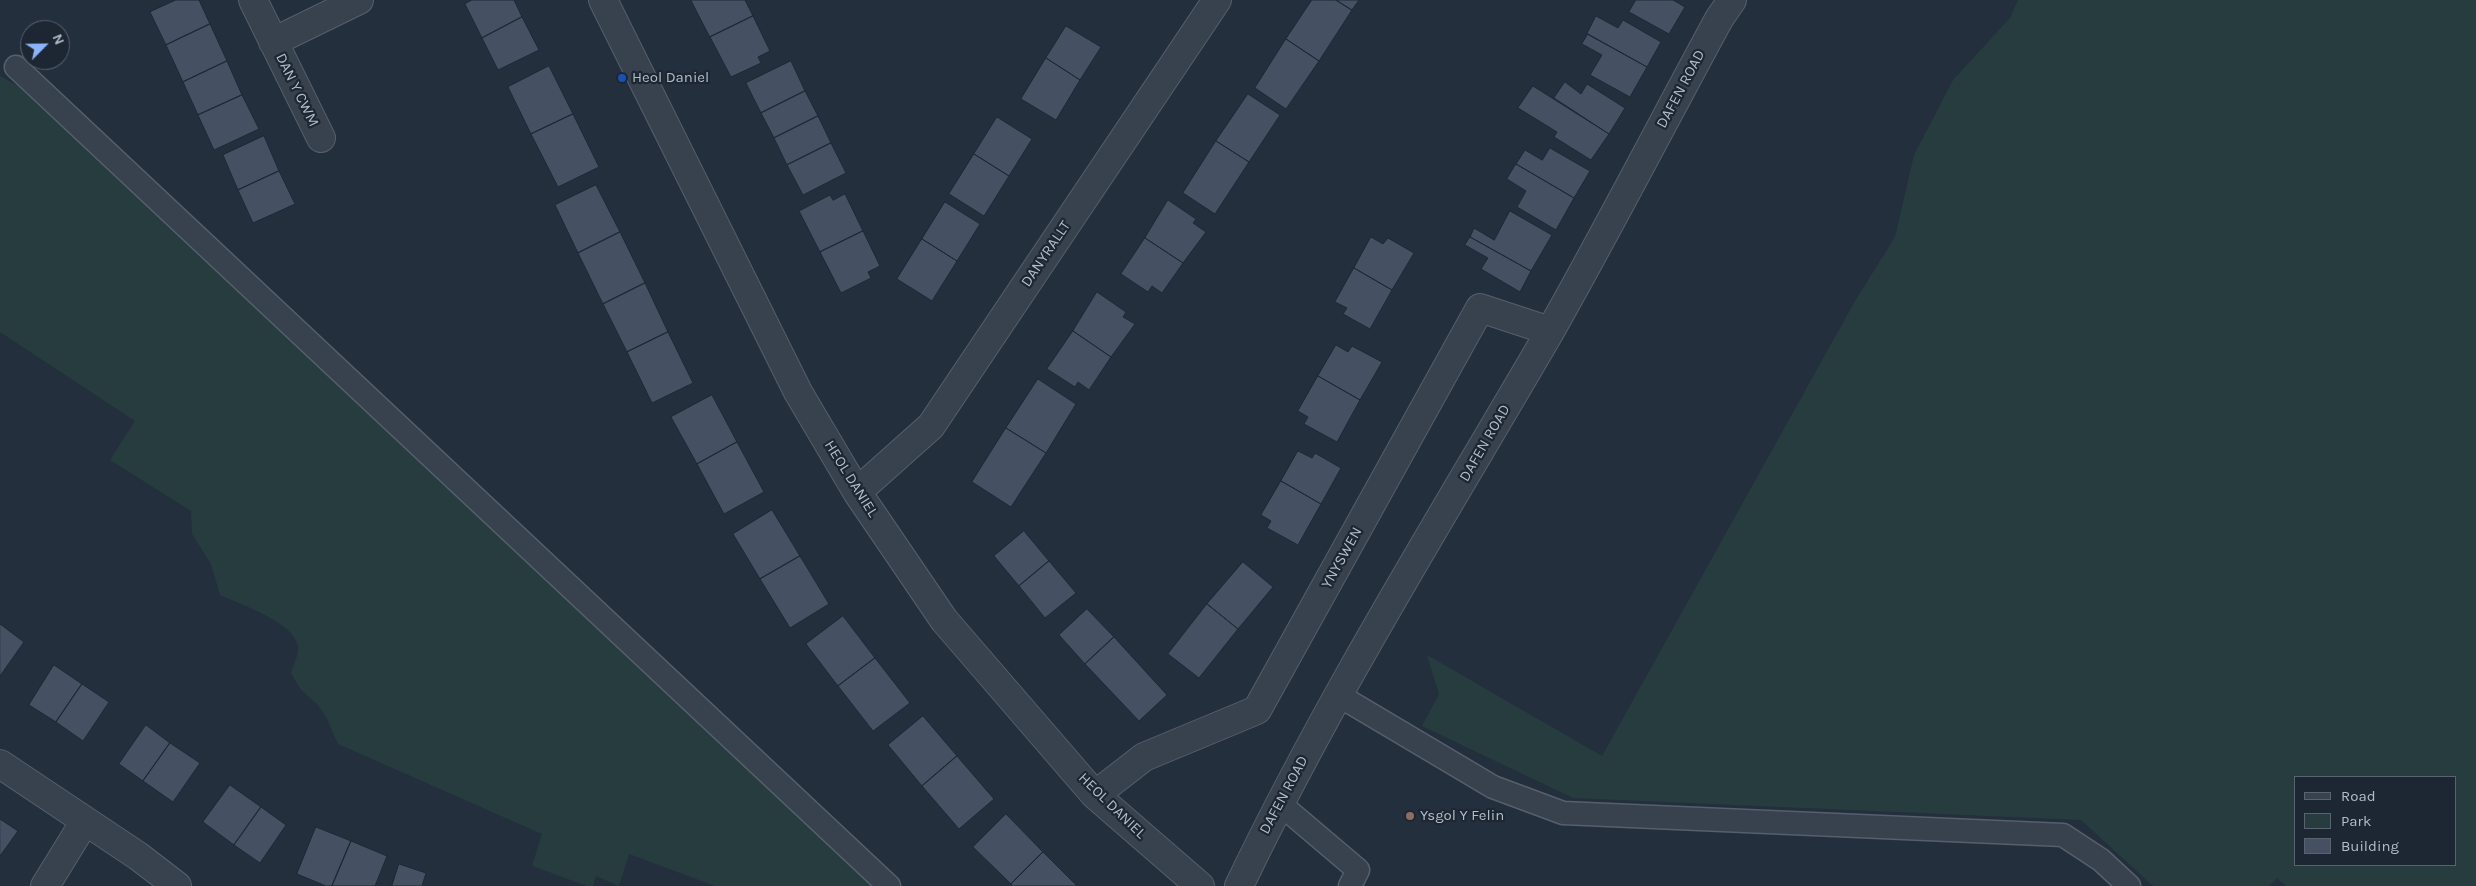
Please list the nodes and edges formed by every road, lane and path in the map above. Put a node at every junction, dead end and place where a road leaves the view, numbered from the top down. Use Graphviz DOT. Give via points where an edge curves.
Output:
graph roads {
  1 [pos="252,0"];
  2 [pos="360,0"];
  3 [pos="603,0"];
  4 [pos="1216,0"];
  5 [pos="1732,0"];
  6 [pos="273,42"];
  7 [pos="16,67"];
  8 [pos="320,138"];
  9 [pos="1550,331"];
  10 [pos="857,492"];
  11 [pos="1338,695"];
  12 [pos="0,764"];
  13 [pos="1095,795"];
  14 [pos="1279,802"];
  15 [pos="86,821"];
  16 [pos="1360,881"];
  17 [pos="45,886"];
  18 [pos="177,886"];
  19 [pos="889,886"];
  20 [pos="1200,886"];
  21 [pos="1239,886"];
  22 [pos="2129,886"];
  1 -- 6 [label="street, DAN Y CWM"];
  2 -- 6 [label="street, DAN Y CWM"];
  3 -- 10 [label="street, HEOL DANIEL" via="798,392"];
  4 -- 10 [label="street, DANYRALLT" via="931,426"];
  5 -- 9 [label="street, DAFEN ROAD"];
  6 -- 8 [label="street, DAN Y CWM"];
  7 -- 19 [label="lane"];
  9 -- 11 [label="street, DAFEN ROAD"];
  9 -- 13 [label="street, YNYSWEN" via="1480,308 1258,710 1144,757"];
  10 -- 13 [label="street, HEOL DANIEL" via="944,620"];
  11 -- 14 [label="street, DAFEN ROAD"];
  11 -- 22 [label="lane" via="1493,787 1563,813 2063,835 2101,860"];
  12 -- 15 [label="street"];
  13 -- 20 [label="street, HEOL DANIEL"];
  14 -- 16 [label="lane"];
  14 -- 21 [label="street, DAFEN ROAD"];
  15 -- 17 [label="street"];
  15 -- 18 [label="street"];
}
